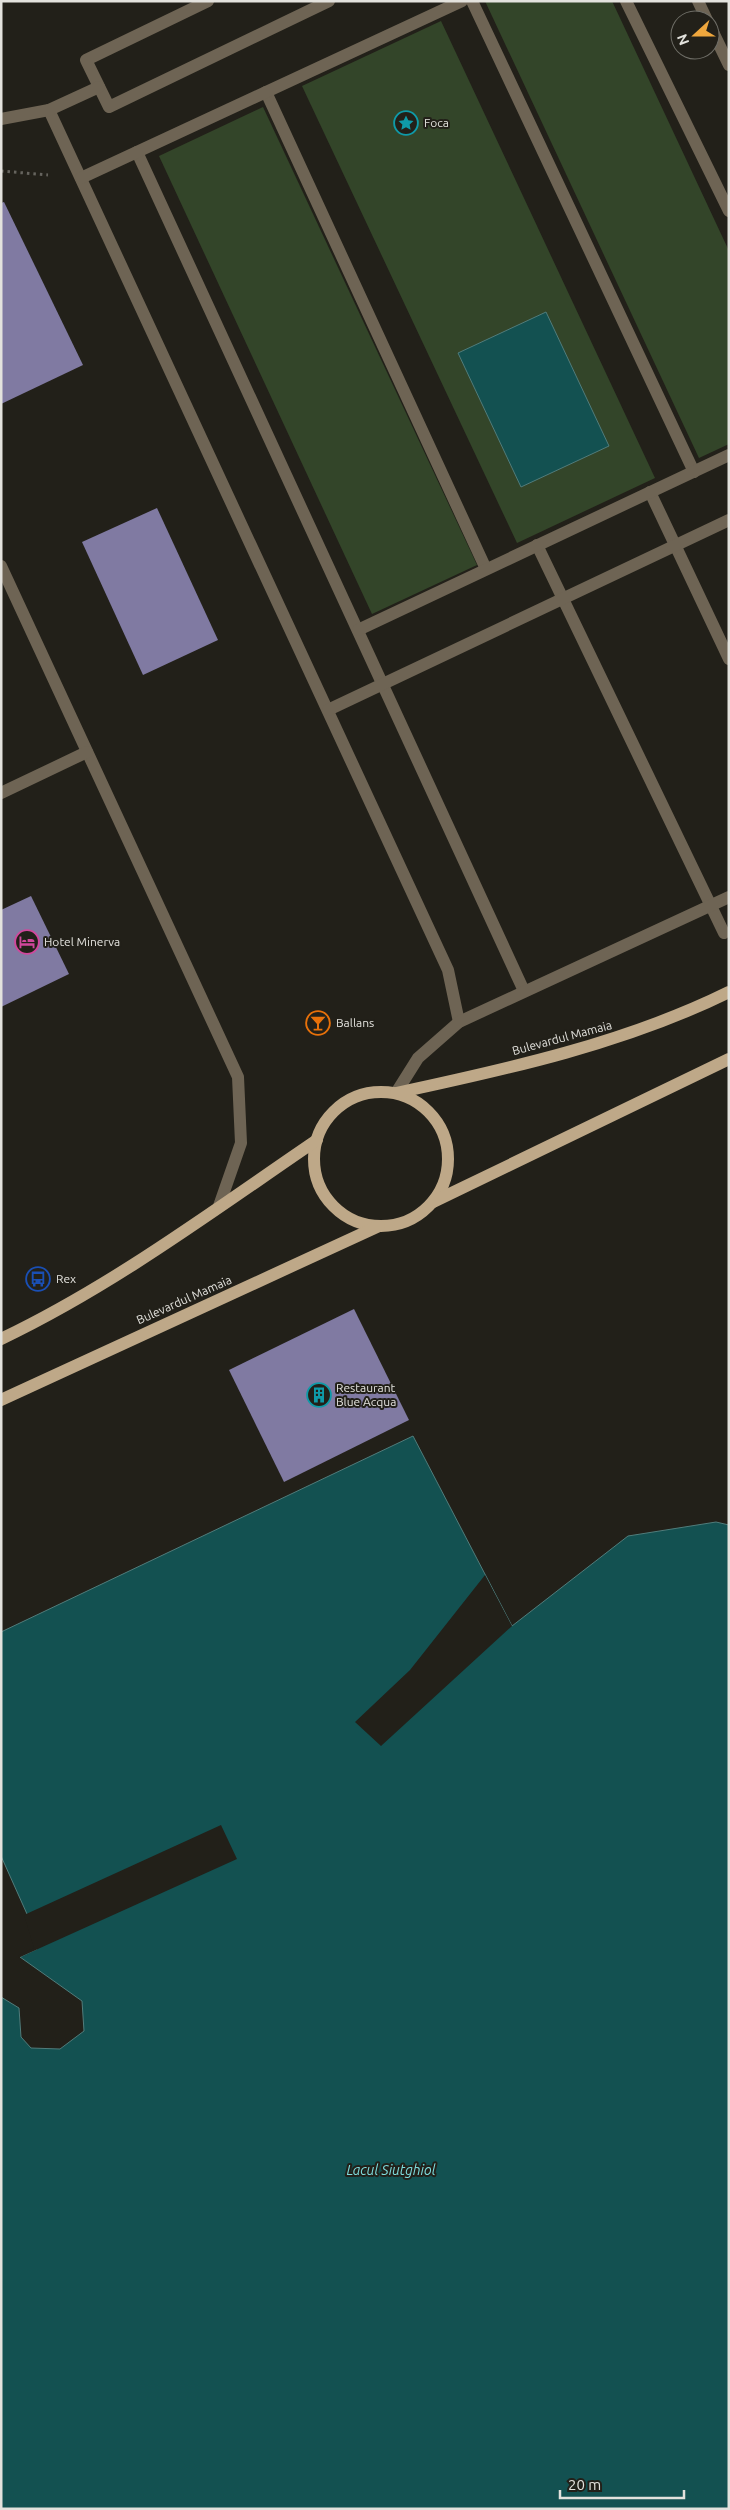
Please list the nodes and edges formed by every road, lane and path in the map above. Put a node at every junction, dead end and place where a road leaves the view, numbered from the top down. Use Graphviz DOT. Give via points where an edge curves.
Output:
graph roads {
  1 [pos="208,1"];
  2 [pos="329,1"];
  3 [pos="462,1"];
  4 [pos="472,1"];
  5 [pos="626,1"];
  6 [pos="720,47"];
  7 [pos="729,65"];
  8 [pos="98,87"];
  9 [pos="266,92"];
  10 [pos="49,110"];
  11 [pos="1,119"];
  12 [pos="137,152"];
  13 [pos="1,171"];
  14 [pos="81,178"];
  15 [pos="729,211"];
  16 [pos="729,455"];
  17 [pos="694,472"];
  18 [pos="650,492"];
  19 [pos="729,520"];
  20 [pos="537,545"];
  21 [pos="675,545"];
  22 [pos="1,566"];
  23 [pos="486,569"];
  24 [pos="563,599"];
  25 [pos="358,630"];
  26 [pos="729,659"];
  27 [pos="383,684"];
  28 [pos="328,710"];
  29 [pos="87,752"];
  30 [pos="1,793"];
  31 [pos="729,897"];
  32 [pos="710,905"];
  33 [pos="724,933"];
  34 [pos="524,991"];
  35 [pos="729,992"];
  36 [pos="459,1022"];
  37 [pos="729,1059"];
  38 [pos="396,1093"];
  39 [pos="317,1140"];
  40 [pos="433,1202"];
  41 [pos="219,1206"];
  42 [pos="379,1226"];
  43 [pos="1,1339"];
  44 [pos="1,1400"];
  1 -- 8 [label="street" via="86,60"];
  2 -- 8 [label="street" via="109,107"];
  3 -- 9 [label="street"];
  4 -- 17 [label="street"];
  5 -- 15 [label="street"];
  6 -- 7 [label="street"];
  8 -- 10 [label="street"];
  9 -- 12 [label="street"];
  9 -- 23 [label="street"];
  10 -- 11 [label="street"];
  10 -- 14 [label="street"];
  12 -- 14 [label="street"];
  12 -- 25 [label="street"];
  13 -- 14 [label="path"];
  14 -- 28 [label="street"];
  16 -- 17 [label="street"];
  17 -- 18 [label="street"];
  18 -- 20 [label="street"];
  18 -- 21 [label="street"];
  19 -- 21 [label="street"];
  20 -- 23 [label="street"];
  20 -- 24 [label="street"];
  21 -- 24 [label="street"];
  21 -- 26 [label="street"];
  22 -- 29 [label="street"];
  23 -- 25 [label="street"];
  24 -- 27 [label="street"];
  24 -- 32 [label="street"];
  25 -- 27 [label="street"];
  27 -- 28 [label="street"];
  27 -- 34 [label="street"];
  28 -- 36 [label="street" via="448,970"];
  29 -- 30 [label="street"];
  29 -- 41 [label="street" via="238,1077 241,1143"];
  31 -- 32 [label="street"];
  32 -- 33 [label="street"];
  32 -- 34 [label="street"];
  34 -- 36 [label="street"];
  35 -- 38 [label="main road, Bulevardul Mamaia" via="621,1037"];
  36 -- 38 [label="street" via="418,1058"];
  37 -- 40 [label="main road"];
  38 -- 39 [label="main road" via="380,1091 357,1096 335,1109 321,1128"];
  38 -- 40 [label="main road" via="429,1110 444,1135 448,1168 445,1182"];
  39 -- 41 [label="main road"];
  39 -- 42 [label="main road" via="314,1164 318,1181 330,1202 360,1223"];
  40 -- 42 [label="main road" via="423,1212 402,1223"];
  41 -- 43 [label="main road" via="130,1268"];
  42 -- 44 [label="main road, Bulevardul Mamaia"];
}
